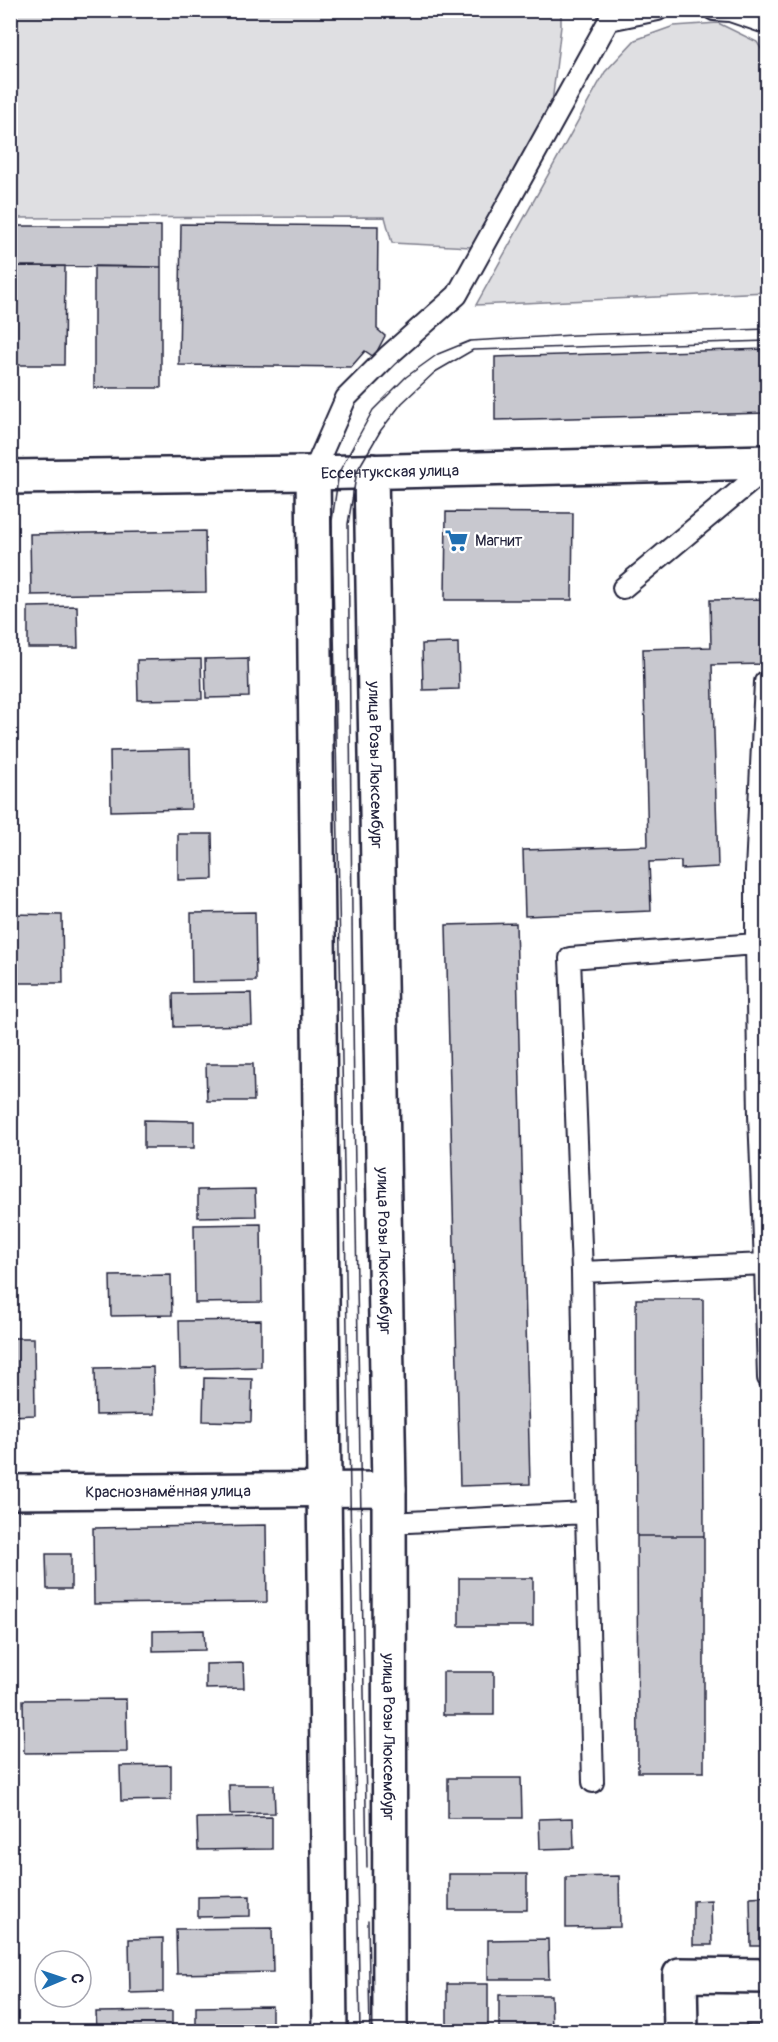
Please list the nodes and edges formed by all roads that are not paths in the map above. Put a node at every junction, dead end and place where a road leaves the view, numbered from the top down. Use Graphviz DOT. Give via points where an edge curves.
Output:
graph roads {
  1 [pos="658,10"];
  2 [pos="714,10"];
  3 [pos="768,24"];
  4 [pos="768,464"];
  5 [pos="370,471"];
  6 [pos="313,473"];
  7 [pos="10,477"];
  8 [pos="622,588"];
  9 [pos="768,682"];
  10 [pos="756,944"];
  11 [pos="765,1264"];
  12 [pos="582,1272"];
  13 [pos="768,1378"];
  14 [pos="323,1489"];
  15 [pos="389,1489"];
  16 [pos="10,1492"];
  17 [pos="586,1513"];
  18 [pos="389,1522"];
  19 [pos="593,1782"];
  20 [pos="768,1976"];
  21 [pos="330,2031"];
  22 [pos="390,2031"];
  23 [pos="681,2031"];
  1 -- 6 [label="lane" via="609,20 458,295 346,398"];
  2 -- 3 [label="lane" via="730,11"];
  4 -- 5 [label="street, Ессентукская улица"];
  4 -- 8 [label="lane"];
  5 -- 6 [label="street, Ессентукская улица"];
  5 -- 15 [label="street, улица Розы Люксембург"];
  6 -- 7 [label="street, Ессентукская улица"];
  6 -- 14 [label="street"];
  9 -- 10 [label="lane" via="757,847"];
  10 -- 11 [label="lane"];
  10 -- 12 [label="lane" via="570,958"];
  11 -- 12 [label="lane"];
  11 -- 13 [label="lane"];
  12 -- 17 [label="lane"];
  14 -- 15 [label="street, Краснознамённая улица"];
  14 -- 16 [label="street, Краснознамённая улица"];
  14 -- 21 [label="street"];
  15 -- 18 [label="street, улица Розы Люксембург"];
  17 -- 18 [label="lane"];
  17 -- 19 [label="lane"];
  18 -- 22 [label="street, улица Розы Люксембург"];
  20 -- 23 [label="street" via="680,1975"];
}
